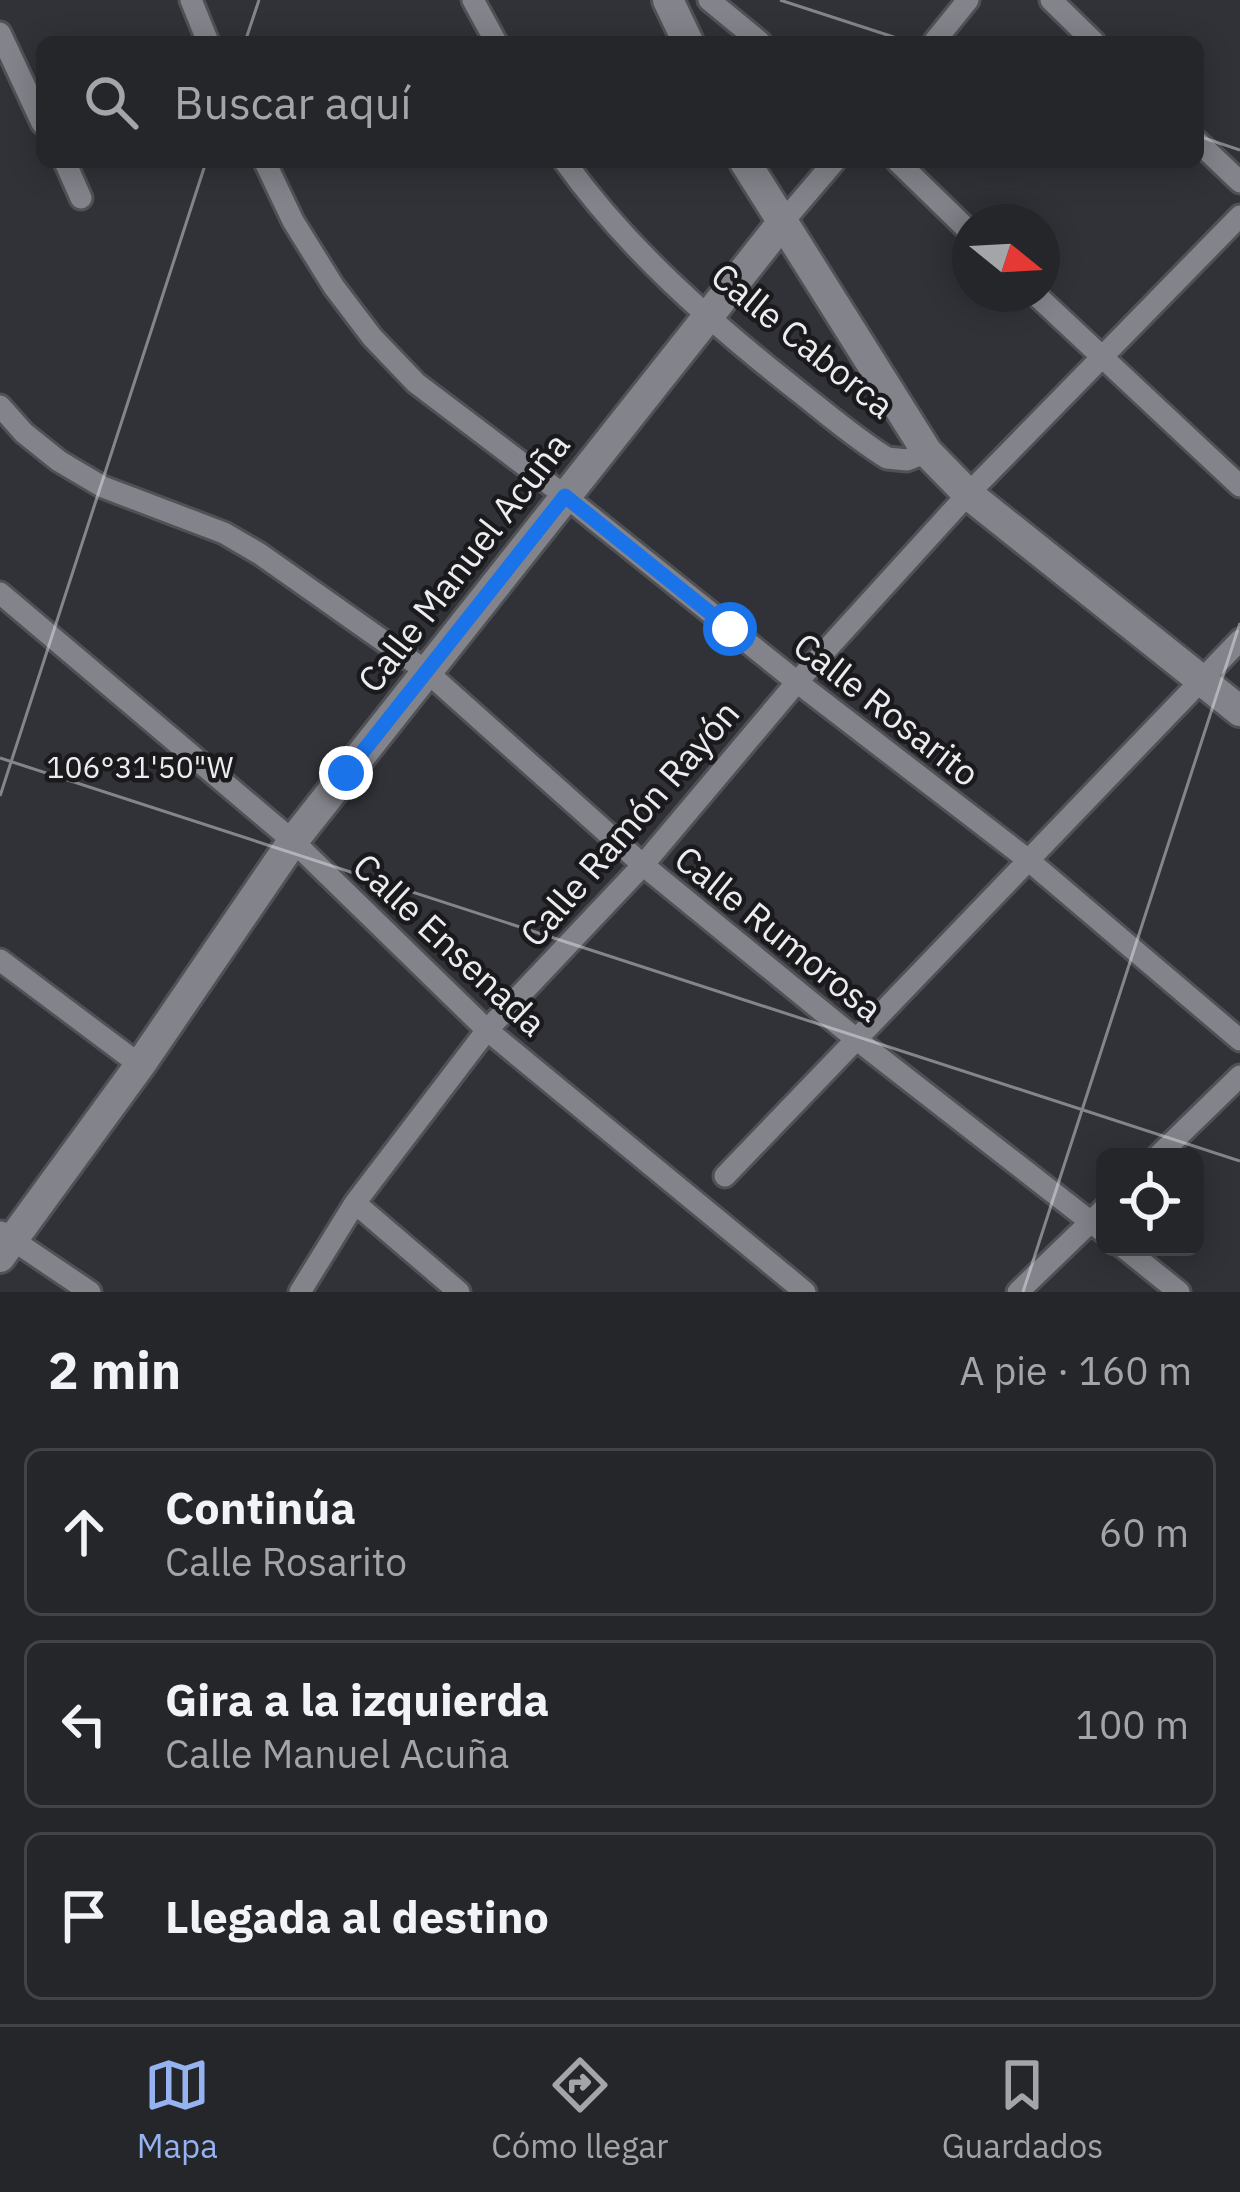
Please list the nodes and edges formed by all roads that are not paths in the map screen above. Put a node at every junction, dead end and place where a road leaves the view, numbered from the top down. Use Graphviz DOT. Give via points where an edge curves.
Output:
graph roads {
  1 [pos="191,0"];
  2 [pos="473,0"];
  3 [pos="668,0"];
  4 [pos="709,0"];
  5 [pos="968,0"];
  6 [pos="1051,0"];
  7 [pos="0,33"];
  8 [pos="206,36"];
  9 [pos="493,36"];
  10 [pos="685,36"];
  11 [pos="753,36"];
  12 [pos="939,36"];
  13 [pos="1088,36"];
  14 [pos="36,110"];
  15 [pos="1204,148"];
  16 [pos="68,168"];
  17 [pos="268,168"];
  18 [pos="569,168"];
  19 [pos="749,168"];
  20 [pos="830,168"];
  21 [pos="904,168"];
  22 [pos="1240,182"];
  23 [pos="82,198"];
  24 [pos="952,214"];
  25 [pos="1240,216"];
  26 [pos="782,223"];
  27 [pos="1054,312"];
  28 [pos="707,317"];
  29 [pos="1100,357"];
  30 [pos="0,406"];
  31 [pos="927,452"];
  32 [pos="1240,486"];
  33 [pos="968,494"];
  34 [pos="565,496"];
  35 [pos="0,593"];
  36 [pos="1240,640"];
  37 [pos="426,671"];
  38 [pos="1200,679"];
  39 [pos="797,682"];
  40 [pos="1240,711"];
  41 [pos="293,841"];
  42 [pos="1027,860"];
  43 [pos="643,865"];
  44 [pos="0,959"];
  45 [pos="488,1030"];
  46 [pos="856,1039"];
  47 [pos="1240,1040"];
  48 [pos="140,1065"];
  49 [pos="1240,1076"];
  50 [pos="1166,1148"];
  51 [pos="725,1176"];
  52 [pos="355,1203"];
  53 [pos="1096,1217"];
  54 [pos="1096,1224"];
  55 [pos="4,1243"];
  56 [pos="1134,1256"];
  57 [pos="90,1292"];
  58 [pos="301,1292"];
  59 [pos="459,1292"];
  60 [pos="806,1292"];
  61 [pos="1018,1292"];
  62 [pos="1179,1292"];
  1 -- 8 [label="street"];
  2 -- 9 [label="street"];
  3 -- 10 [label="street"];
  4 -- 11 [label="street"];
  5 -- 12 [label="street"];
  6 -- 13 [label="street"];
  7 -- 14 [label="street"];
  15 -- 22 [label="street"];
  16 -- 23 [label="street"];
  17 -- 34 [label="street, Calle Rosarito" via="293,221 372,338 416,383"];
  18 -- 28 [label="street, Calle Caborca"];
  19 -- 26 [label="street"];
  20 -- 26 [label="street, Calle Manuel Acuña"];
  21 -- 24 [label="street"];
  25 -- 29 [label="street, Calle Ramón Rayón"];
  26 -- 28 [label="street, Calle Manuel Acuña"];
  26 -- 31 [label="street"];
  27 -- 29 [label="street"];
  28 -- 31 [label="street, Calle Caborca" via="887,458"];
  28 -- 34 [label="street, Calle Manuel Acuña"];
  29 -- 32 [label="street"];
  29 -- 33 [label="street, Calle Ramón Rayón"];
  30 -- 37 [label="street, Calle Rumorosa" via="59,461 224,533"];
  31 -- 33 [label="street"];
  33 -- 38 [label="street"];
  33 -- 39 [label="street, Calle Ramón Rayón"];
  34 -- 37 [label="street, Calle Manuel Acuña"];
  34 -- 39 [label="street, Calle Rosarito"];
  35 -- 41 [label="street, Calle Ensenada"];
  36 -- 38 [label="street"];
  37 -- 41 [label="street, Calle Manuel Acuña"];
  37 -- 43 [label="street, Calle Rumorosa"];
  38 -- 40 [label="street"];
  38 -- 42 [label="street"];
  39 -- 42 [label="street, Calle Rosarito"];
  39 -- 43 [label="street, Calle Ramón Rayón"];
  41 -- 45 [label="street, Calle Ensenada"];
  41 -- 48 [label="street, Calle Manuel Acuña"];
  42 -- 46 [label="street"];
  42 -- 47 [label="street, Calle Rosarito"];
  43 -- 45 [label="street, Calle Ramón Rayón"];
  43 -- 46 [label="street, Calle Rumorosa"];
  44 -- 48 [label="street"];
  45 -- 52 [label="street, Calle Ramón Rayón"];
  45 -- 60 [label="street, Calle Ensenada"];
  46 -- 51 [label="street"];
  46 -- 53 [label="street, Calle Rumorosa"];
  48 -- 55 [label="street, Calle Manuel Acuña"];
  49 -- 50 [label="street"];
  52 -- 58 [label="street, Calle Ramón Rayón"];
  52 -- 59 [label="street"];
  54 -- 61 [label="street"];
  55 -- 57 [label="street"];
  56 -- 62 [label="street"];
}
